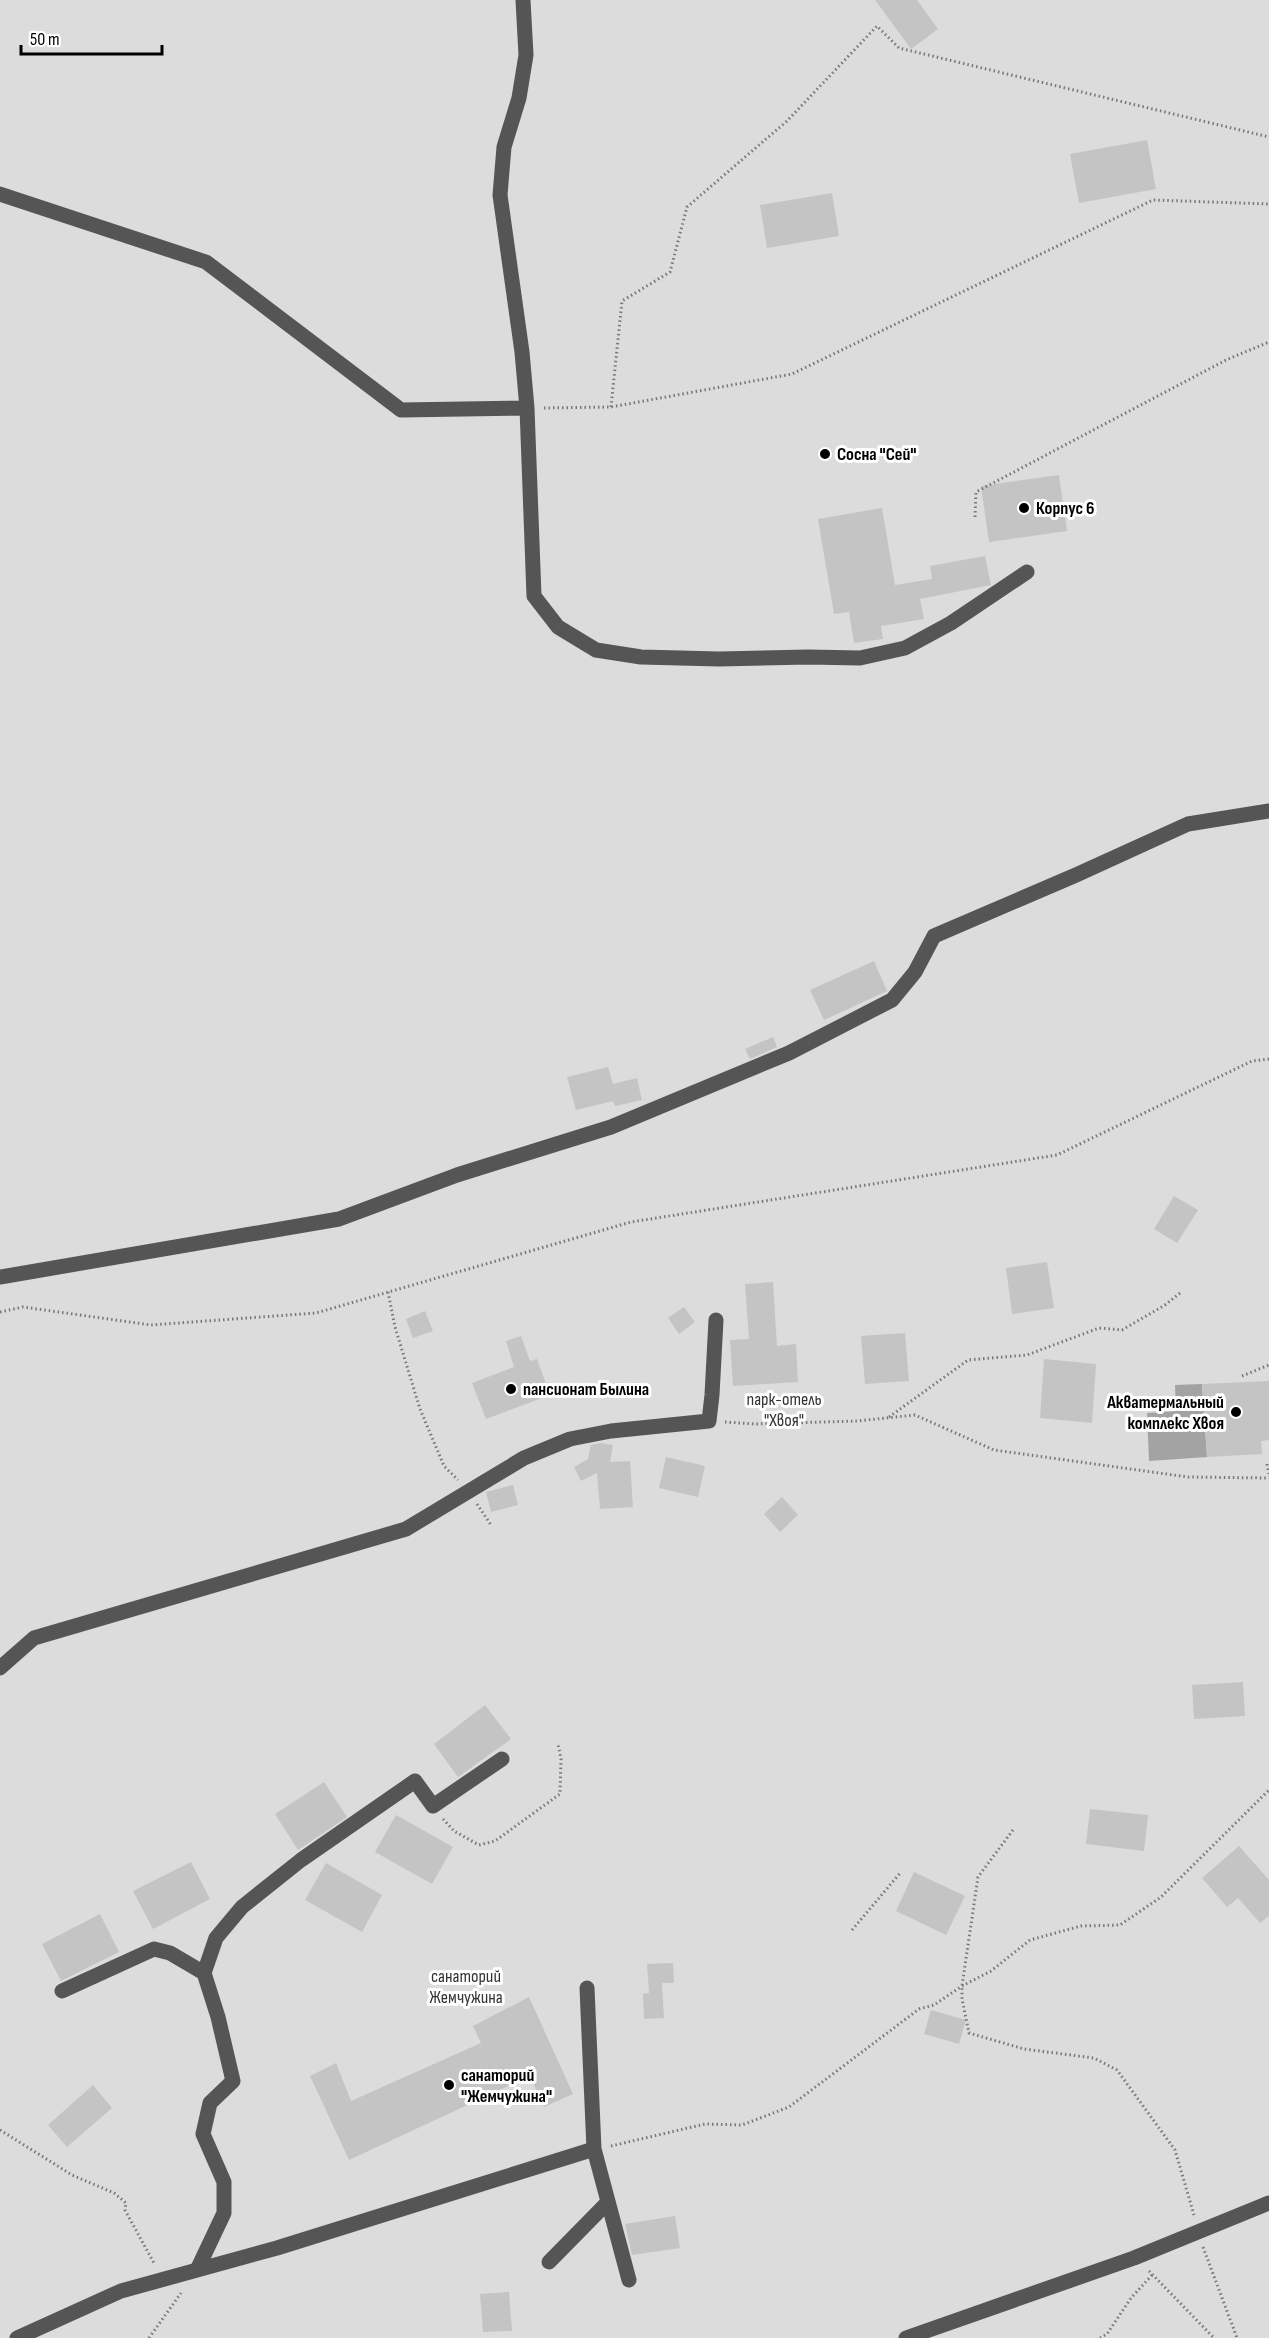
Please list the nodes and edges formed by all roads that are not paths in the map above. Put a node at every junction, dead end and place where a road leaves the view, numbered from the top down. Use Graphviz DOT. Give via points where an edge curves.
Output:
graph roads {
  1 [pos="523,0"];
  2 [pos="0,194"];
  3 [pos="528,408"];
  4 [pos="1027,572"];
  5 [pos="1269,811"];
  6 [pos="0,1277"];
  7 [pos="716,1320"];
  8 [pos="0,1668"];
  9 [pos="502,1759"];
  10 [pos="204,1973"];
  11 [pos="587,1988"];
  12 [pos="62,1991"];
  13 [pos="594,2149"];
  14 [pos="608,2202"];
  15 [pos="1269,2203"];
  16 [pos="549,2262"];
  17 [pos="196,2270"];
  18 [pos="629,2280"];
  19 [pos="16,2338"];
  20 [pos="906,2338"];
  1 -- 3 [label="street" via="526,55 519,98 504,147 500,195"];
  2 -- 3 [label="street" via="206,262 401,410"];
  3 -- 4 [label="street" via="534,596 558,627 596,650 641,657 860,658 905,648 951,623"];
  5 -- 6 [label="street" via="1188,824 934,936 915,972 891,1000 789,1053 611,1127 457,1174 339,1219"];
  7 -- 8 [label="street" via="709,1421 570,1439 524,1458 406,1529 34,1638"];
  9 -- 10 [label="street" via="433,1806 415,1781 301,1860 242,1907 216,1938"];
  10 -- 12 [label="street" via="170,1953 154,1949"];
  10 -- 17 [label="street" via="232,2081 210,2103 203,2134 224,2182 224,2213"];
  11 -- 13 [label="street"];
  13 -- 14 [label="street"];
  13 -- 17 [label="street"];
  14 -- 16 [label="street"];
  14 -- 18 [label="street"];
  15 -- 20 [label="street" via="1134,2258"];
  17 -- 19 [label="street" via="121,2291"];
}
